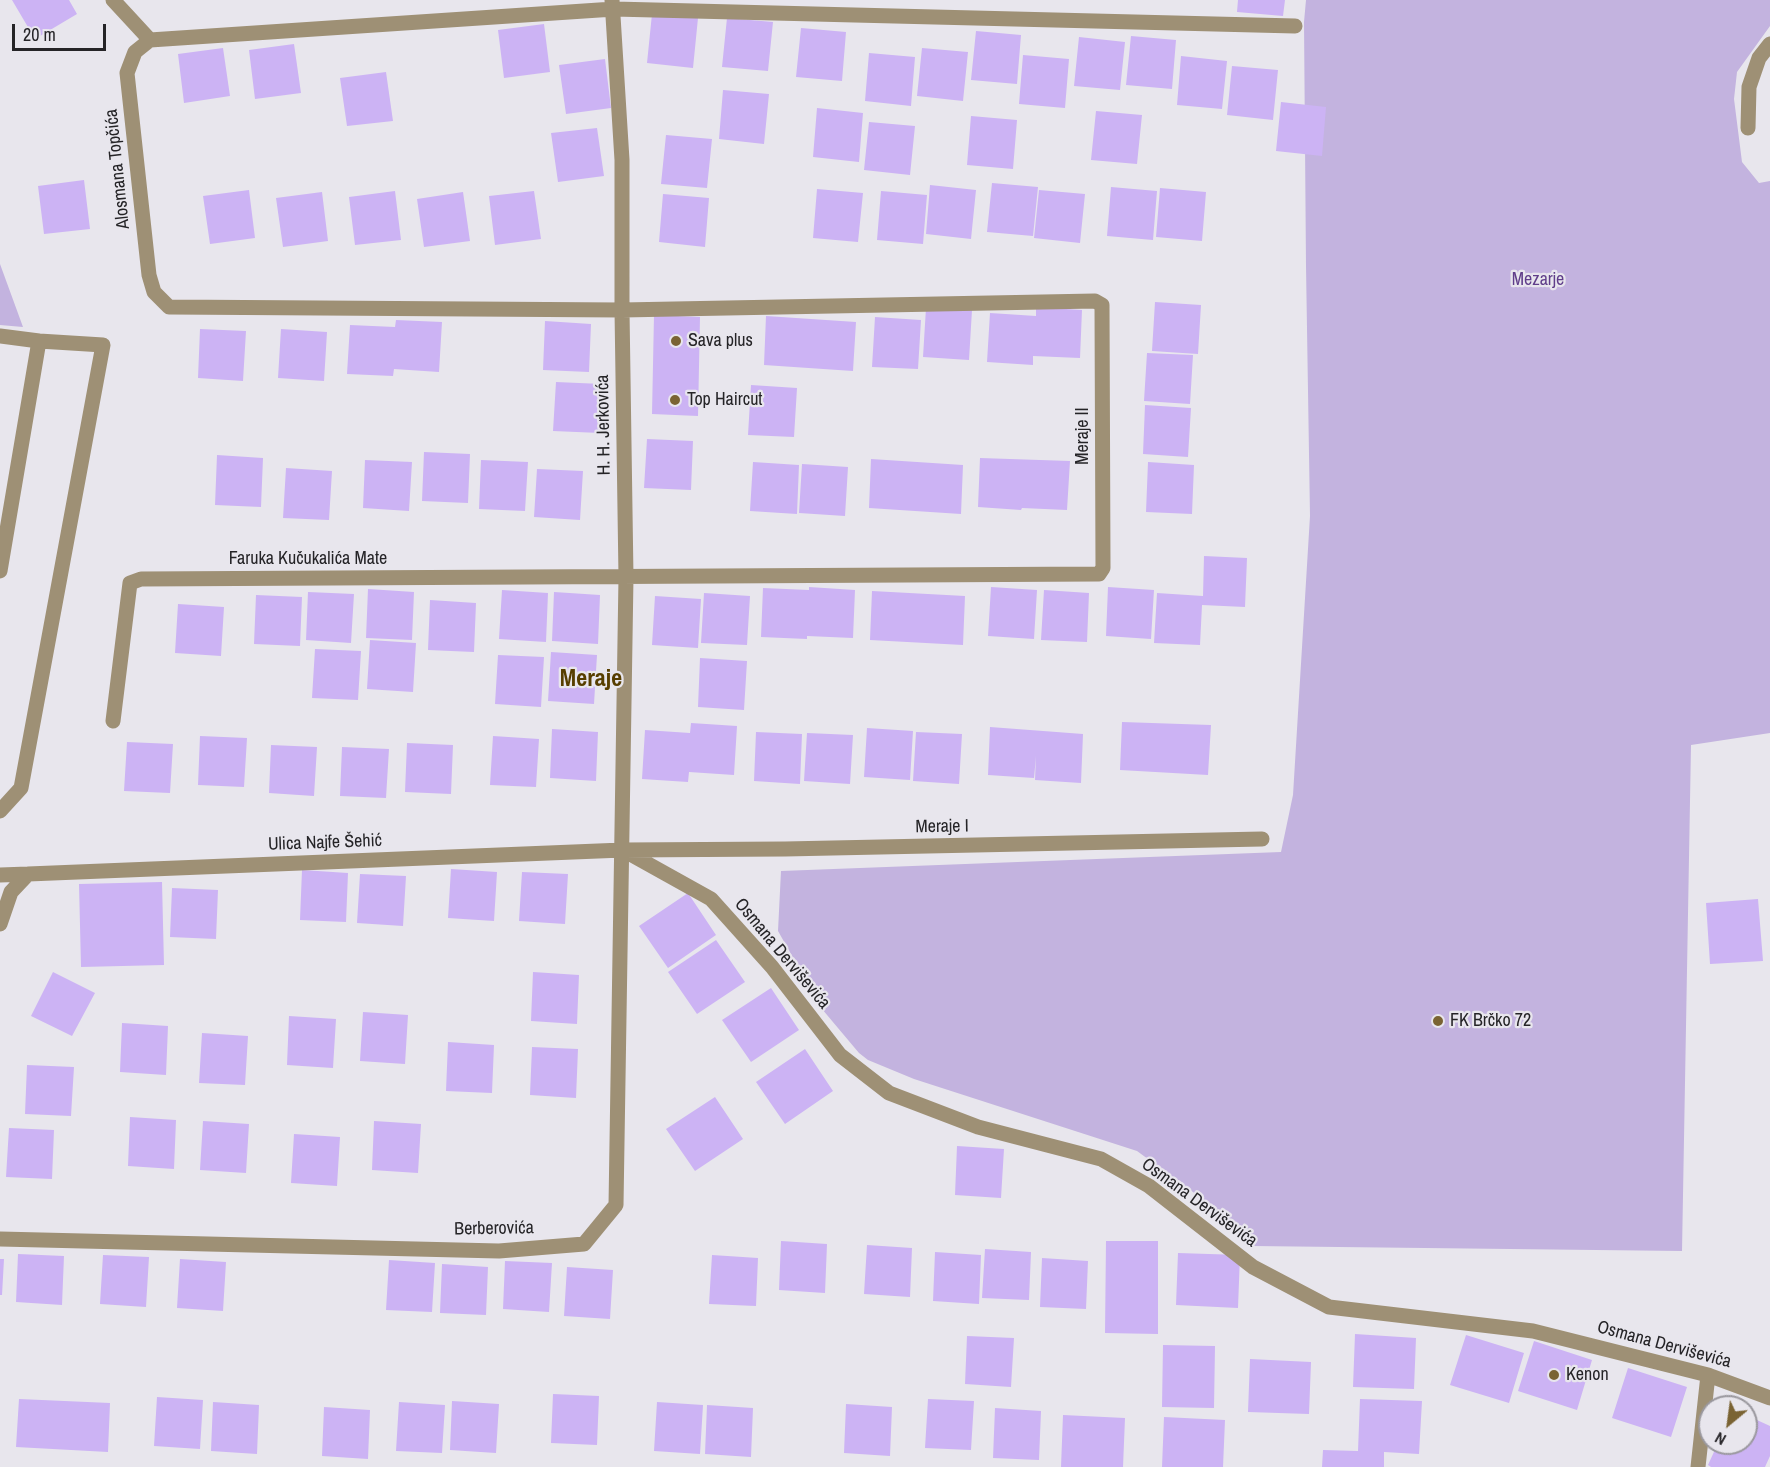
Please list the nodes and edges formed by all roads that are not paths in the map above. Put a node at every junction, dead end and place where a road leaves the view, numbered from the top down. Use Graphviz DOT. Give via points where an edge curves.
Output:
graph roads {
  1 [pos="113,0"];
  2 [pos="613,4"];
  3 [pos="1295,26"];
  4 [pos="150,40"];
  5 [pos="1770,44"];
  6 [pos="1748,128"];
  7 [pos="622,310"];
  8 [pos="0,336"];
  9 [pos="39,340"];
  10 [pos="0,571"];
  11 [pos="627,577"];
  12 [pos="113,721"];
  13 [pos="0,811"];
  14 [pos="1262,839"];
  15 [pos="623,850"];
  16 [pos="28,874"];
  17 [pos="0,875"];
  18 [pos="0,924"];
  19 [pos="0,1239"];
  20 [pos="1708,1375"];
  21 [pos="1770,1398"];
  22 [pos="1698,1467"];
  1 -- 4 [label="street"];
  2 -- 3 [label="street"];
  2 -- 4 [label="street"];
  2 -- 7 [label="street, H. H. Jerkovića" via="622,160"];
  4 -- 7 [label="street, Alosmana Topčića" via="135,52 127,73 149,275 154,292 169,307"];
  5 -- 6 [label="street" via="1759,58 1749,87"];
  7 -- 11 [label="street, H. H. Jerkovića"];
  7 -- 11 [label="street, Meraje II" via="1095,301 1102,305 1103,568 1099,574"];
  8 -- 9 [label="street"];
  9 -- 10 [label="street"];
  9 -- 13 [label="street" via="103,345 21,788"];
  11 -- 12 [label="street, Faruka Kučukalića Mate" via="141,579 130,583"];
  11 -- 15 [label="street, H. H. Jerkovića"];
  14 -- 15 [label="street, Meraje I"];
  15 -- 16 [label="street, Ulica Najfe Šehić"];
  15 -- 19 [label="street, Berberovića" via="616,1205 584,1244 499,1251"];
  15 -- 20 [label="street, Osmana Derviševića" via="711,900 772,967 840,1055 889,1093 978,1127 1101,1159 1149,1186 1253,1267 1329,1307 1533,1331"];
  16 -- 17 [label="street, Ulica Najfe Šehić"];
  16 -- 18 [label="street" via="11,892"];
  20 -- 21 [label="street, Osmana Derviševića"];
  20 -- 22 [label="street"];
}
